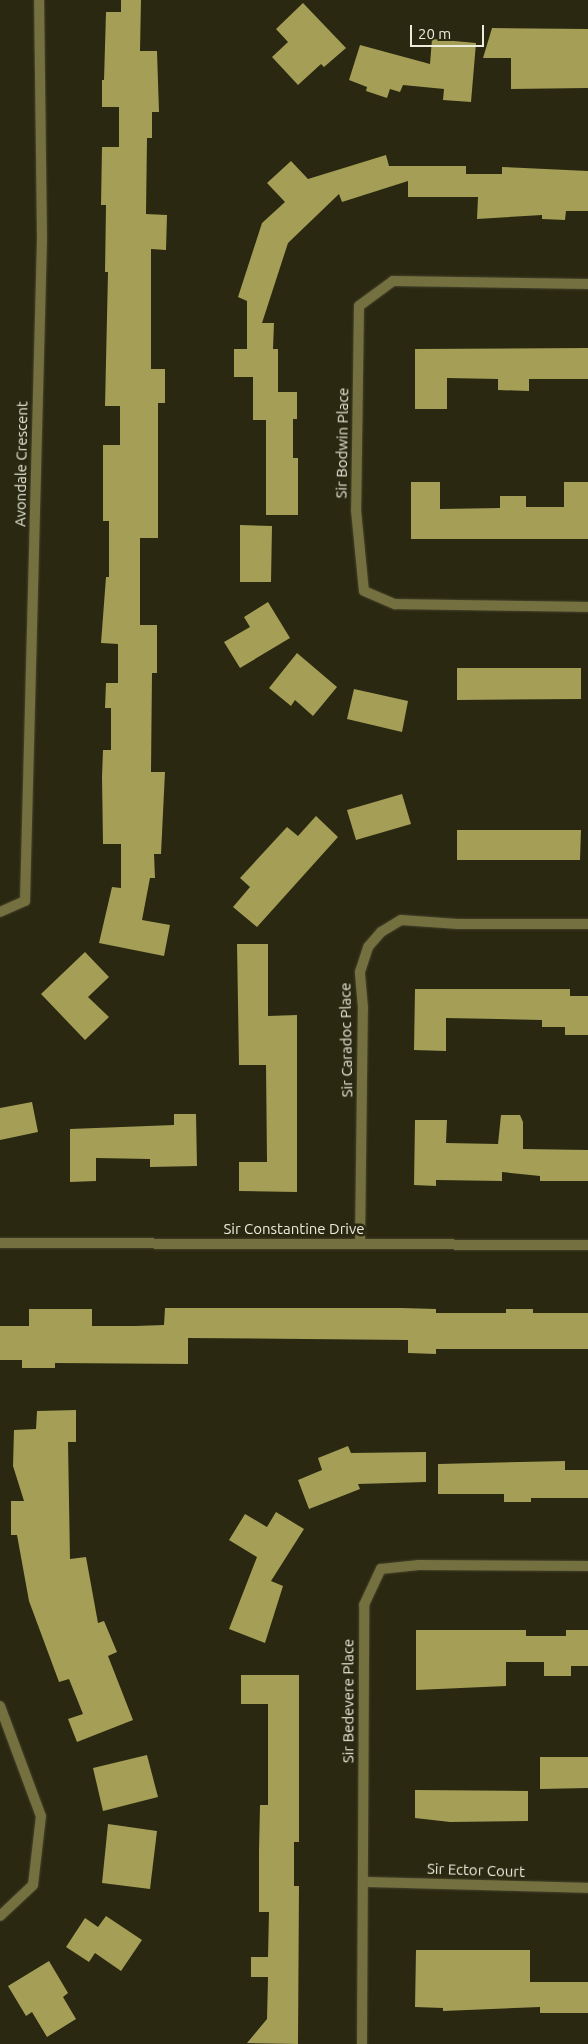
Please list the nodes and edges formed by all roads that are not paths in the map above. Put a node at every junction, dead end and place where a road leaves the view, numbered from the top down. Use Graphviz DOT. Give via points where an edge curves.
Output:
graph roads {
  1 [pos="39,0"];
  2 [pos="588,284"];
  3 [pos="588,606"];
  4 [pos="0,912"];
  5 [pos="588,924"];
  6 [pos="0,1243"];
  7 [pos="360,1244"];
  8 [pos="588,1245"];
  9 [pos="588,1566"];
  10 [pos="0,1706"];
  11 [pos="363,1882"];
  12 [pos="588,1888"];
  13 [pos="0,1916"];
  14 [pos="362,2044"];
  1 -- 4 [label="street, Avondale Crescent" via="42,239 25,901"];
  2 -- 3 [label="street, Sir Bodwin Place" via="392,281 359,306 356,510 364,592 394,604"];
  5 -- 7 [label="street, Sir Caradoc Place" via="458,924 401,920 382,932 368,947 360,972 363,1008"];
  6 -- 7 [label="street, Sir Constantine Drive"];
  7 -- 8 [label="street, Sir Constantine Drive"];
  9 -- 11 [label="street, Sir Bedevere Place" via="418,1565 381,1568 364,1604"];
  10 -- 13 [label="street" via="40,1816 34,1886"];
  11 -- 12 [label="street, Sir Ector Court"];
  11 -- 14 [label="street, Sir Bedevere Place"];
}
